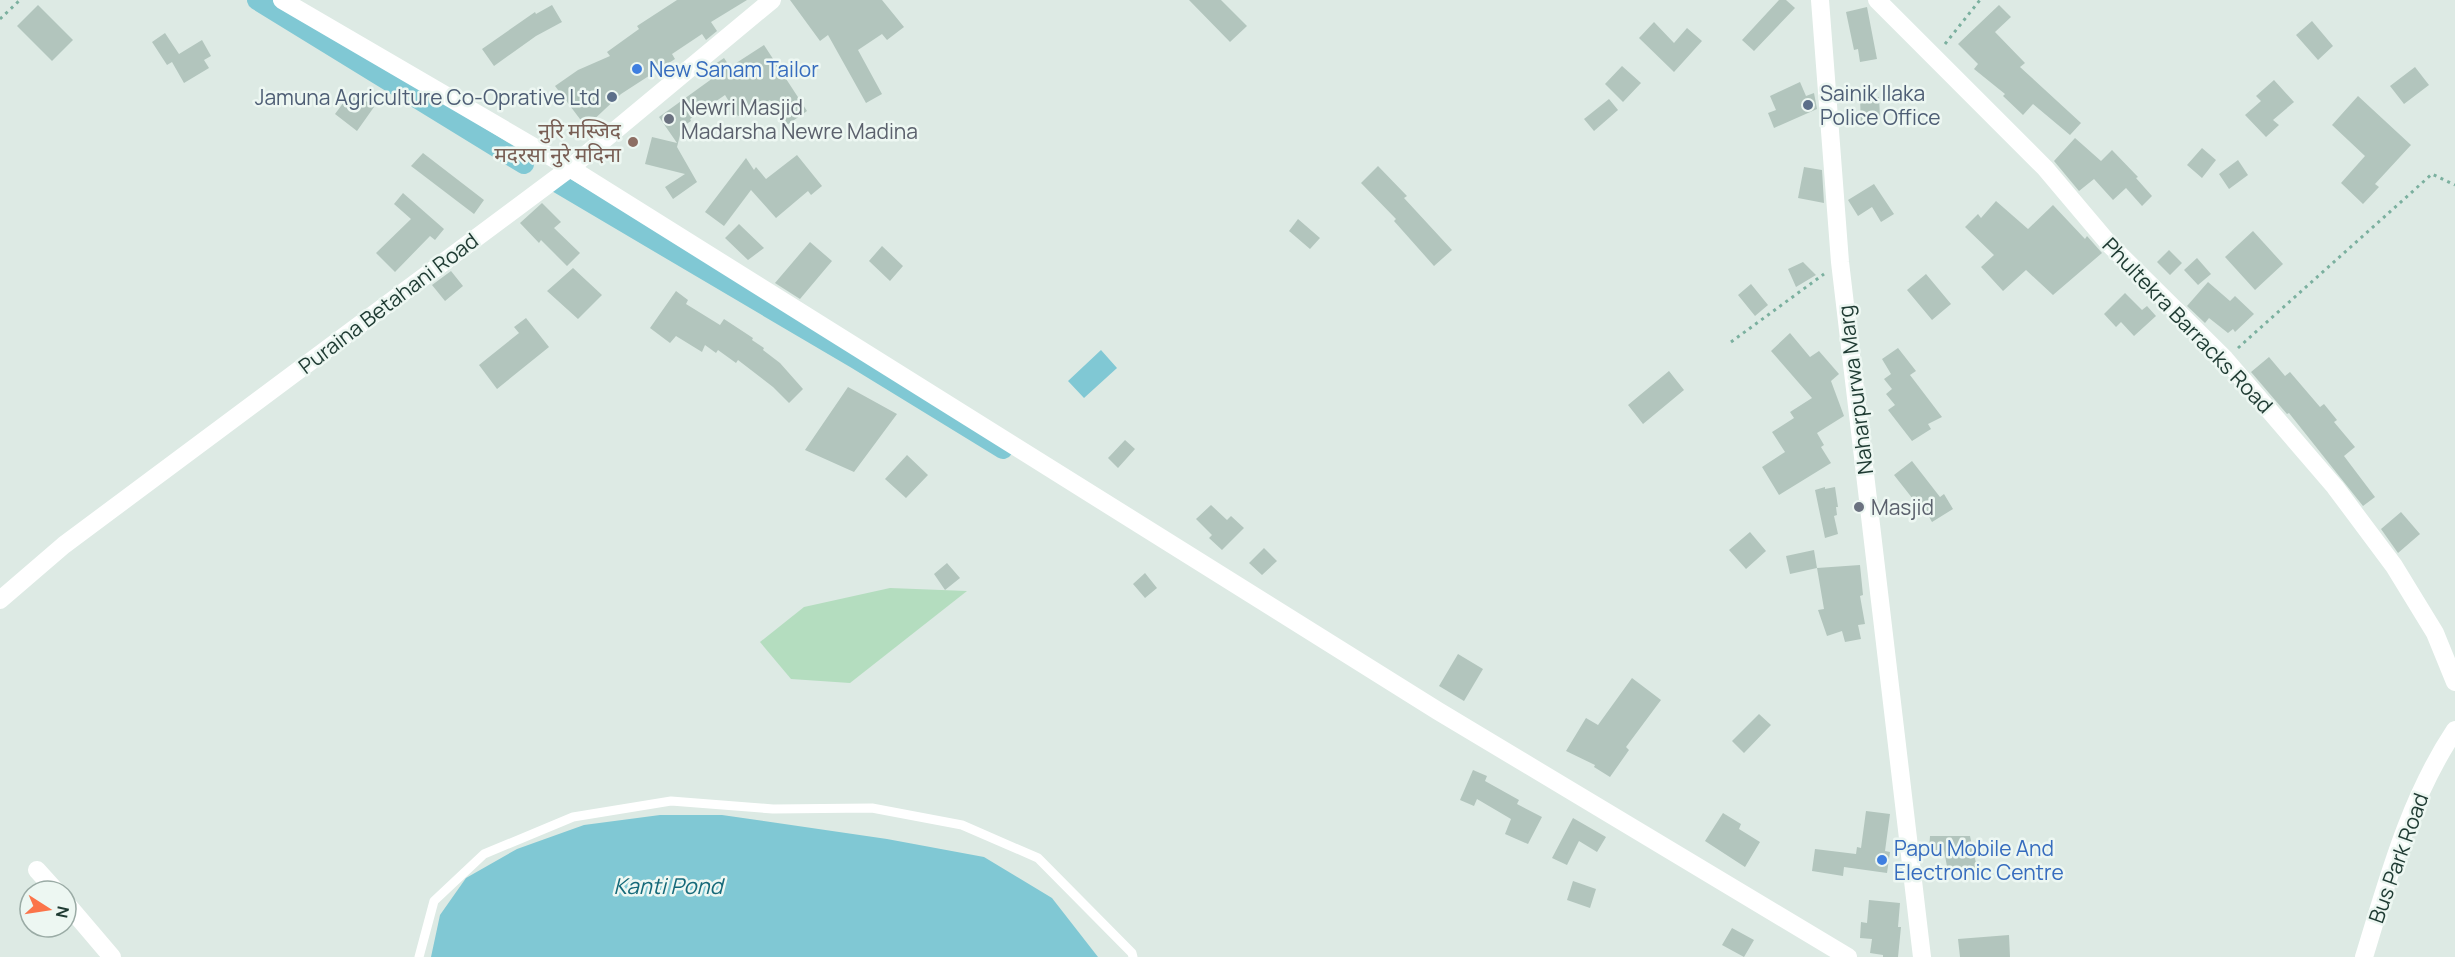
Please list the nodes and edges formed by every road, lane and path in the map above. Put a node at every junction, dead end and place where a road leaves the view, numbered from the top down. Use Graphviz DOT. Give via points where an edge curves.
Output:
graph roads {
  1 [pos="20,0"];
  2 [pos="282,0"];
  3 [pos="772,0"];
  4 [pos="1820,0"];
  5 [pos="1878,0"];
  6 [pos="1980,0"];
  7 [pos="0,19"];
  8 [pos="1934,57"];
  9 [pos="570,168"];
  10 [pos="2455,185"];
  11 [pos="1840,262"];
  12 [pos="1731,342"];
  13 [pos="2225,359"];
  14 [pos="0,600"];
  15 [pos="2455,682"];
  16 [pos="2455,730"];
  17 [pos="37,870"];
  18 [pos="45,879"];
  19 [pos="78,917"];
  20 [pos="112,957"];
  21 [pos="419,957"];
  22 [pos="1133,957"];
  23 [pos="1848,957"];
  24 [pos="1922,957"];
  25 [pos="2364,957"];
  1 -- 7 [label="path"];
  2 -- 9 [label="street"];
  3 -- 9 [label="street, Puraina Betahani Road"];
  4 -- 11 [label="street, Naharpurwa Marg"];
  5 -- 8 [label="street, Phultekra Barracks Road"];
  6 -- 8 [label="path"];
  8 -- 13 [label="street, Phultekra Barracks Road" via="2045,168 2110,245"];
  9 -- 14 [label="street, Puraina Betahani Road" via="64,545"];
  9 -- 23 [label="street" via="1448,717"];
  10 -- 13 [label="path" via="2432,174"];
  11 -- 12 [label="path"];
  11 -- 24 [label="street, Naharpurwa Marg"];
  13 -- 15 [label="street, Phultekra Barracks Road" via="2336,487 2394,566 2435,633"];
  16 -- 25 [label="street, Bus Park Road" via="2437,757 2401,838"];
  17 -- 18 [label="street"];
  19 -- 20 [label="street"];
  21 -- 22 [label="lane" via="434,901 484,854 573,817 671,801 773,808 872,808 962,825 1038,858"];
}
